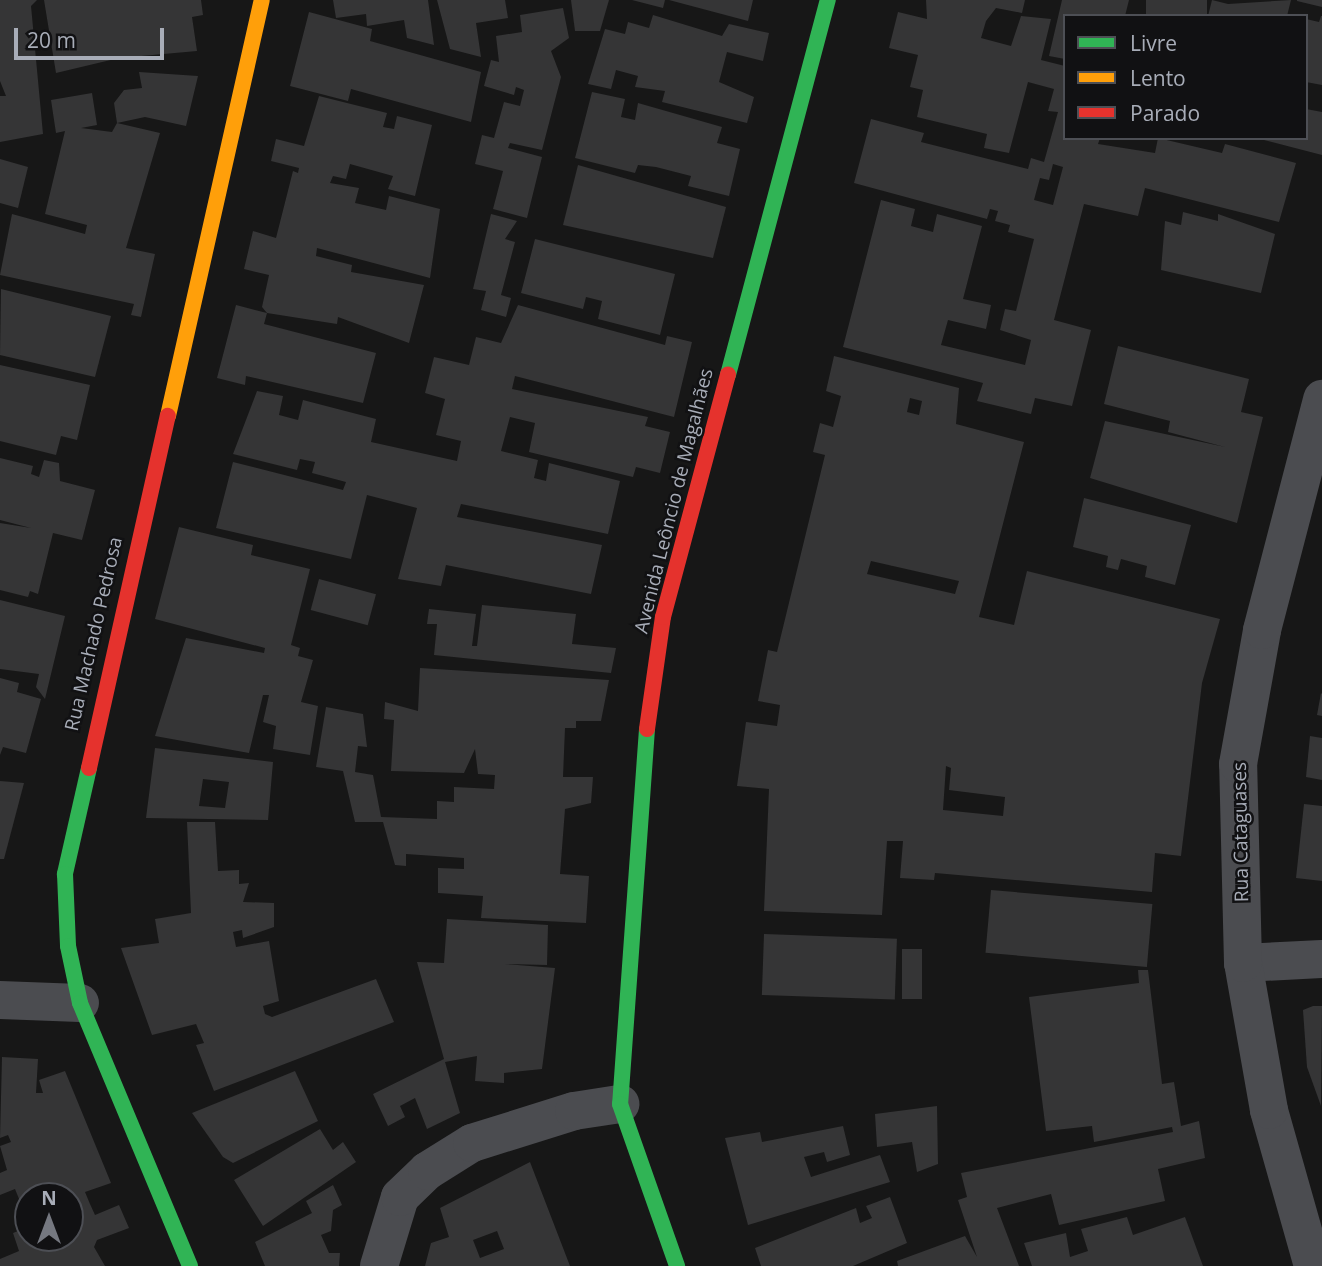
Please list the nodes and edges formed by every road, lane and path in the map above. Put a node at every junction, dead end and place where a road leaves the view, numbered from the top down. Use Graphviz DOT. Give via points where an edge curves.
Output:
graph roads {
  1 [pos="262,0"];
  2 [pos="828,0"];
  3 [pos="1322,399"];
  4 [pos="1322,959"];
  5 [pos="1243,963"];
  6 [pos="0,1000"];
  7 [pos="80,1003"];
  8 [pos="620,1104"];
  9 [pos="190,1266"];
  10 [pos="379,1266"];
  11 [pos="677,1266"];
  12 [pos="1313,1266"];
  1 -- 7 [label="street, Rua Machado Pedrosa" via="76,807 65,874 68,946"];
  2 -- 8 [label="street, Avenida Leôncio de Magalhães" via="663,617 639,789"];
  3 -- 5 [label="street, Rua Cataguases" via="1262,629 1238,764"];
  4 -- 5 [label="street"];
  5 -- 12 [label="street, Rua Cataguases" via="1269,1110"];
  6 -- 7 [label="street"];
  7 -- 9 [label="street, Rua Machado Pedrosa"];
  8 -- 10 [label="street" via="574,1111 472,1143 427,1171 400,1198"];
  8 -- 11 [label="street, Avenida Leôncio de Magalhães"];
}
